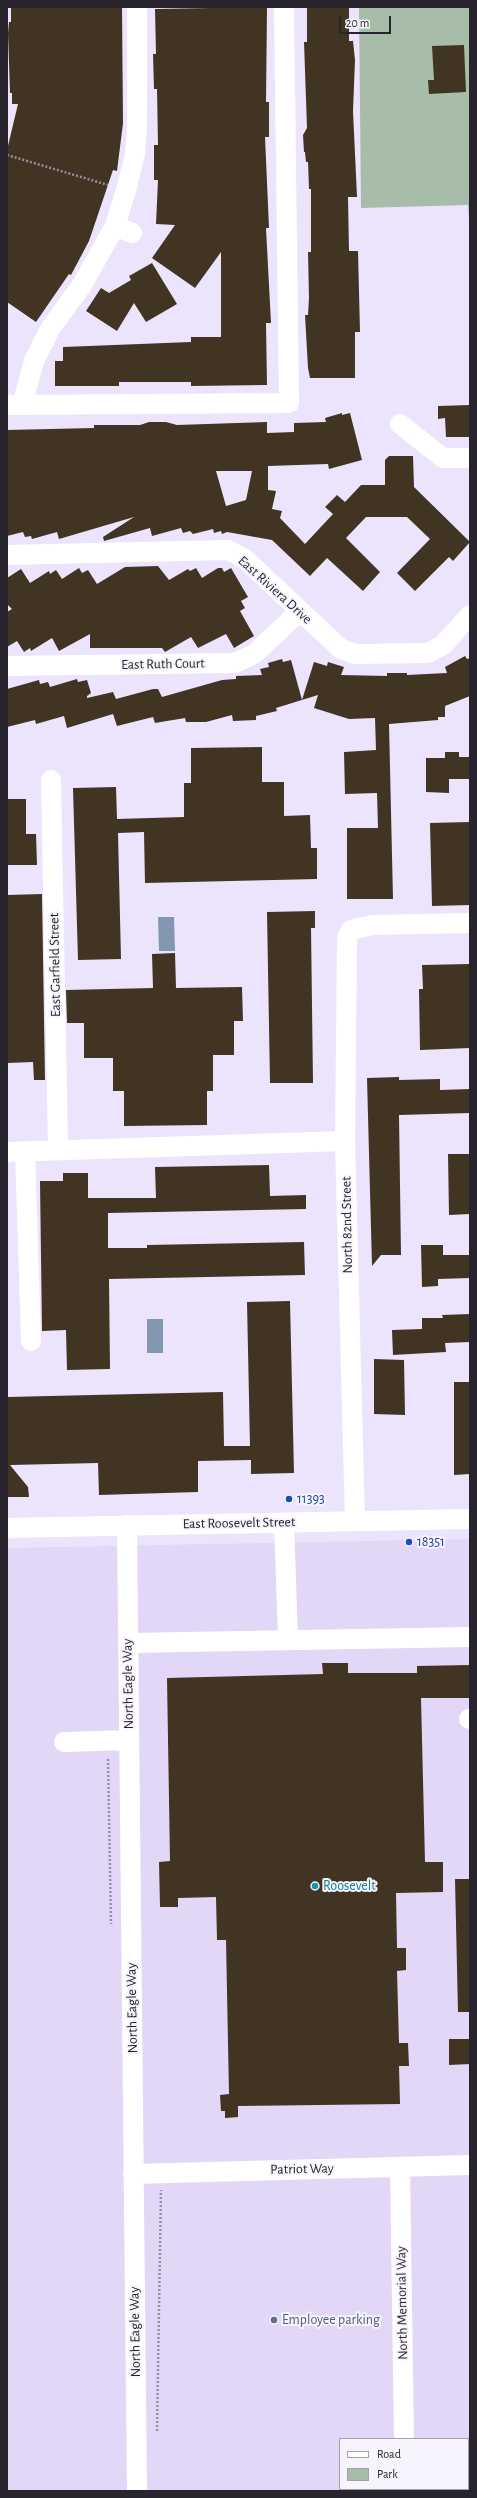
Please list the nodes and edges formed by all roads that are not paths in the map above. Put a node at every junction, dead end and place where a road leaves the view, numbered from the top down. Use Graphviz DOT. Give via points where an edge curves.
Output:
graph roads {
  1 [pos="137,7"];
  2 [pos="284,7"];
  3 [pos="14,405"];
  4 [pos="400,424"];
  5 [pos="470,458"];
  6 [pos="7,555"];
  7 [pos="299,612"];
  8 [pos="470,615"];
  9 [pos="7,666"];
  10 [pos="52,780"];
  11 [pos="470,923"];
  12 [pos="345,1141"];
  13 [pos="58,1150"];
  14 [pos="16,1152"];
  15 [pos="31,1341"];
  16 [pos="470,1519"];
  17 [pos="355,1521"];
  18 [pos="284,1523"];
  19 [pos="127,1525"];
  20 [pos="7,1528"];
  21 [pos="470,1637"];
  22 [pos="288,1638"];
  23 [pos="128,1642"];
  24 [pos="129,1740"];
  25 [pos="64,1742"];
  26 [pos="470,2165"];
  27 [pos="400,2167"];
  28 [pos="134,2174"];
  29 [pos="404,2438"];
  30 [pos="137,2491"];
  1 -- 3 [label="street" via="136,140 126,190 123,230 50,330"];
  2 -- 3 [label="street" via="289,403"];
  4 -- 5 [label="street" via="443,458"];
  6 -- 7 [label="street, East Riviera Drive" via="228,550 245,559"];
  7 -- 8 [label="street, East Riviera Drive" via="341,648 354,654 428,653 443,645"];
  7 -- 9 [label="street, East Ruth Court" via="254,654 235,663"];
  10 -- 13 [label="street, East Garfield Street"];
  11 -- 12 [label="street, North 82nd Street" via="372,925 351,930 346,946"];
  12 -- 13 [label="street"];
  12 -- 17 [label="street, North 82nd Street"];
  13 -- 14 [label="street"];
  14 -- 15 [label="street"];
  16 -- 17 [label="street, East Roosevelt Street"];
  17 -- 18 [label="street, East Roosevelt Street"];
  18 -- 19 [label="street, East Roosevelt Street"];
  18 -- 22 [label="street"];
  19 -- 20 [label="street, East Roosevelt Street"];
  19 -- 23 [label="street, North Eagle Way"];
  21 -- 22 [label="street"];
  22 -- 23 [label="street"];
  23 -- 24 [label="street, North Eagle Way"];
  24 -- 25 [label="street"];
  24 -- 28 [label="street, North Eagle Way"];
  26 -- 27 [label="street, Patriot Way"];
  27 -- 28 [label="street, Patriot Way"];
  27 -- 29 [label="street, North Memorial Way"];
  28 -- 30 [label="street, North Eagle Way"];
}
